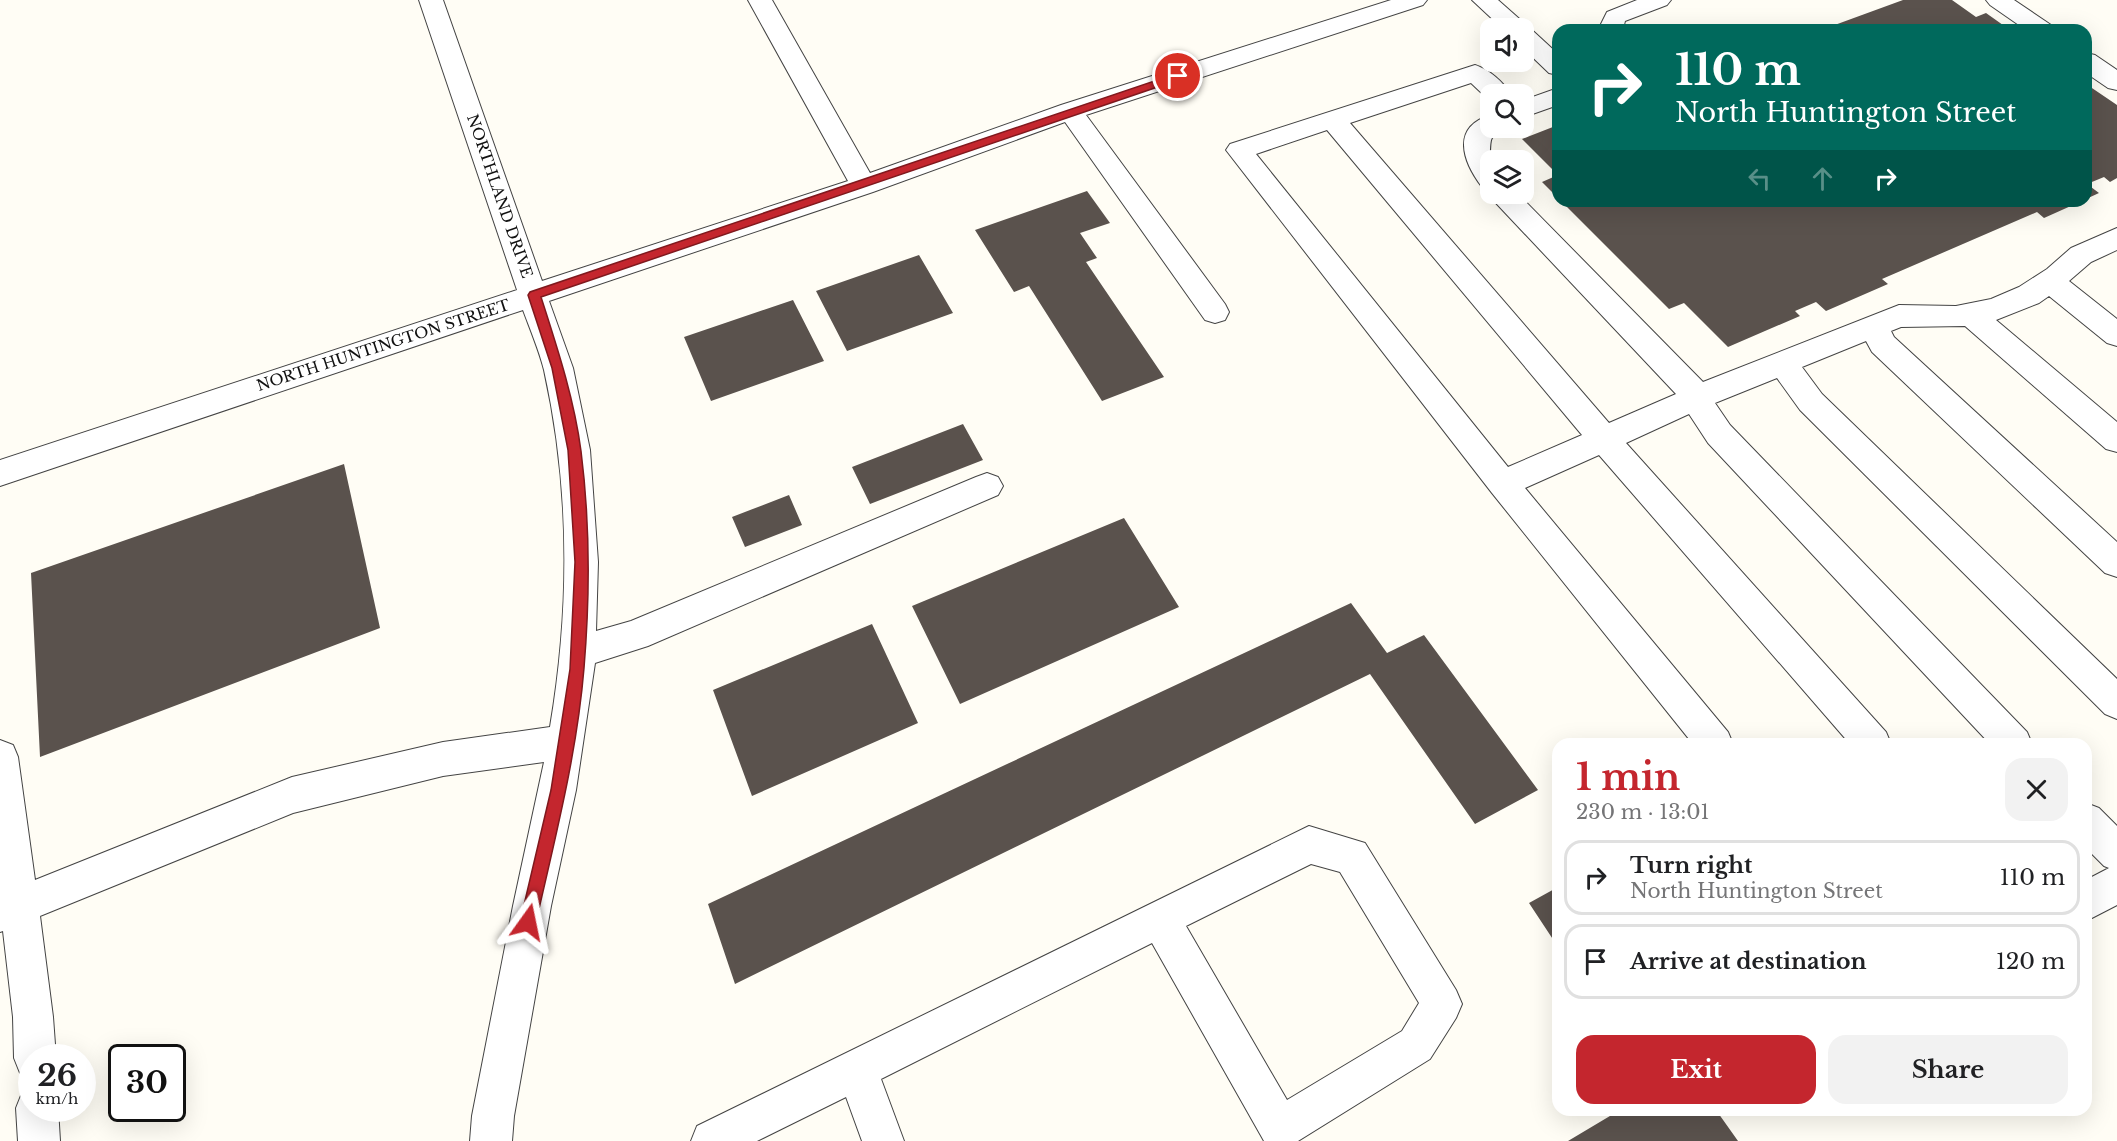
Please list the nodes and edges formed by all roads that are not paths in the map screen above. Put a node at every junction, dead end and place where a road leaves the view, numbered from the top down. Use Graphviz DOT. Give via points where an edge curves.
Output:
graph roads {
  1 [pos="431,0"];
  2 [pos="760,0"];
  3 [pos="1415,0"];
  4 [pos="1484,0"];
  5 [pos="1659,0"];
  6 [pos="1998,0"];
  7 [pos="1505,18"];
  8 [pos="1613,24"];
  9 [pos="2033,24"];
  10 [pos="1534,45"];
  11 [pos="1552,62"];
  12 [pos="2092,65"];
  13 [pos="2117,82"];
  14 [pos="1486,84"];
  15 [pos="1552,98"];
  16 [pos="1534,105"];
  17 [pos="1070,111"];
  18 [pos="1333,120"];
  19 [pos="1480,137"];
  20 [pos="1480,166"];
  21 [pos="864,185"];
  22 [pos="1513,204"];
  23 [pos="2117,238"];
  24 [pos="2050,281"];
  25 [pos="534,295"];
  26 [pos="1215,312"];
  27 [pos="1970,314"];
  28 [pos="1874,326"];
  29 [pos="2117,335"];
  30 [pos="1782,362"];
  31 [pos="1698,397"];
  32 [pos="1603,438"];
  33 [pos="2117,440"];
  34 [pos="0,473"];
  35 [pos="1503,484"];
  36 [pos="987,486"];
  37 [pos="2117,563"];
  38 [pos="578,652"];
  39 [pos="2117,703"];
  40 [pos="1710,738"];
  41 [pos="1868,738"];
  42 [pos="2007,738"];
  43 [pos="566,742"];
  44 [pos="0,757"];
  45 [pos="2092,827"];
  46 [pos="2117,853"];
  47 [pos="2117,884"];
  48 [pos="2092,899"];
  49 [pos="9,909"];
  50 [pos="1160,919"];
  51 [pos="34,1044"];
  52 [pos="856,1069"];
  53 [pos="38,1122"];
  54 [pos="39,1141"];
  55 [pos="491,1141"];
  56 [pos="712,1141"];
  57 [pos="883,1141"];
  1 -- 25 [label="street, NORTHLAND DRIVE"];
  2 -- 21 [label="street"];
  3 -- 17 [label="street, NORTH HUNTINGTON STREET"];
  4 -- 7 [label="street"];
  5 -- 8 [label="street" via="1615,17"];
  6 -- 9 [label="street"];
  10 -- 11 [label="street"];
  12 -- 13 [label="street"];
  14 -- 18 [label="street" via="1475,74"];
  15 -- 16 [label="street"];
  17 -- 21 [label="street, NORTH HUNTINGTON STREET"];
  17 -- 26 [label="street"];
  18 -- 32 [label="street"];
  18 -- 35 [label="street" via="1239,150"];
  19 -- 20 [label="street" via="1475,154"];
  21 -- 25 [label="street, NORTH HUNTINGTON STREET"];
  22 -- 31 [label="street"];
  23 -- 24 [label="street" via="2081,255"];
  24 -- 27 [label="street" via="1996,309"];
  24 -- 29 [label="street"];
  25 -- 34 [label="street, NORTH HUNTINGTON STREET"];
  25 -- 38 [label="street, NORTHLAND DRIVE" via="558,368 574,450 582,562"];
  27 -- 28 [label="street" via="1899,316"];
  27 -- 33 [label="street"];
  28 -- 30 [label="street"];
  28 -- 37 [label="street" via="1882,344"];
  30 -- 31 [label="street"];
  30 -- 39 [label="street" via="1811,402"];
  31 -- 32 [label="street"];
  31 -- 42 [label="street" via="1705,416 1719,434"];
  32 -- 35 [label="street"];
  32 -- 41 [label="street"];
  35 -- 40 [label="street"];
  36 -- 38 [label="street" via="636,635"];
  38 -- 43 [label="street, NORTHLAND DRIVE"];
  43 -- 49 [label="street" via="443,759 292,795"];
  43 -- 55 [label="street, NORTHLAND DRIVE" via="530,914"];
  44 -- 49 [label="street"];
  45 -- 46 [label="street"];
  47 -- 48 [label="street"];
  49 -- 51 [label="street" via="33,1017"];
  50 -- 50 [label="street" via="1309,845 1352,856 1442,1004 1416,1045 1280,1128"];
  50 -- 52 [label="street"];
  52 -- 56 [label="street"];
  52 -- 57 [label="street"];
  53 -- 54 [label="street"];
}
